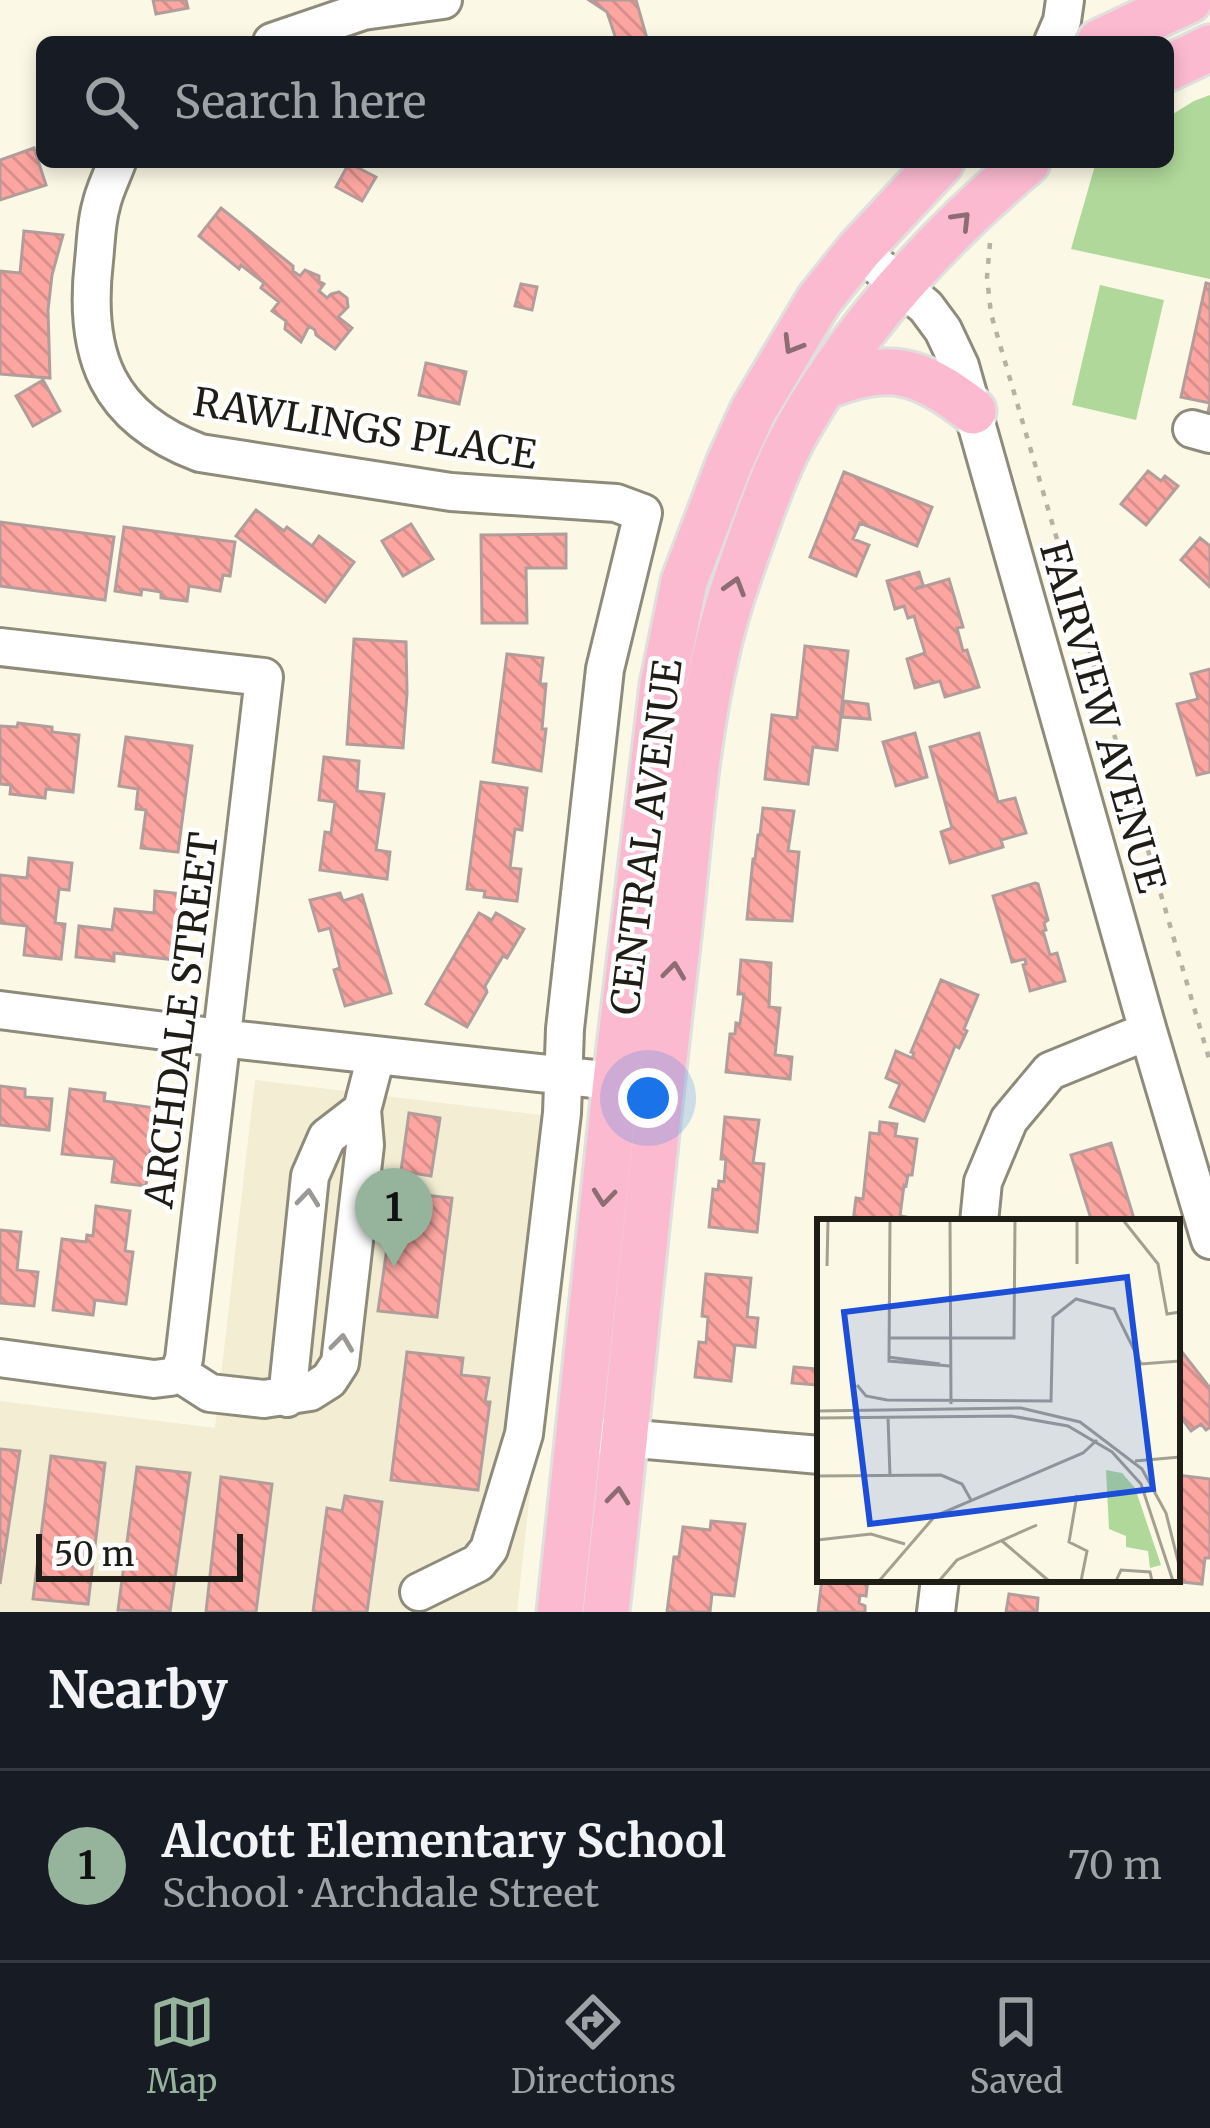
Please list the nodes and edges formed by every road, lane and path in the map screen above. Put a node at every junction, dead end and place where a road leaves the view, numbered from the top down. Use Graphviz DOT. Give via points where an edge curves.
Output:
graph roads {
  1 [pos="443,0"];
  2 [pos="1065,0"];
  3 [pos="1189,0"];
  4 [pos="1210,4"];
  5 [pos="290,36"];
  6 [pos="1056,36"];
  7 [pos="1113,36"];
  8 [pos="1174,41"];
  9 [pos="1210,48"];
  10 [pos="1174,65"];
  11 [pos="115,168"];
  12 [pos="935,168"];
  13 [pos="1021,168"];
  14 [pos="976,206"];
  15 [pos="859,250"];
  16 [pos="901,284"];
  17 [pos="826,386"];
  18 [pos="973,411"];
  19 [pos="0,646"];
  20 [pos="0,1010"];
  21 [pos="1148,1031"];
  22 [pos="220,1039"];
  23 [pos="376,1056"];
  24 [pos="1210,1063"];
  25 [pos="563,1075"];
  26 [pos="638,1084"];
  27 [pos="362,1110"];
  28 [pos="979,1219"];
  29 [pos="1210,1240"];
  30 [pos="0,1358"];
  31 [pos="179,1373"];
  32 [pos="287,1398"];
  33 [pos="579,1434"];
  34 [pos="625,1438"];
  35 [pos="817,1455"];
  36 [pos="940,1582"];
  37 [pos="419,1592"];
  38 [pos="560,1612"];
  39 [pos="605,1612"];
  40 [pos="936,1612"];
  1 -- 5 [label="street" via="363,11"];
  2 -- 6 [label="street"];
  3 -- 7 [label="main road"];
  4 -- 8 [label="main road" via="1204,19"];
  9 -- 10 [label="main road"];
  11 -- 25 [label="street, RAWLINGS PLACE" via="95,252 95,348 109,384 171,442 451,492 616,503 643,513 605,669"];
  12 -- 15 [label="main road, CENTRAL AVENUE"];
  13 -- 14 [label="main road, CENTRAL AVENUE"];
  16 -- 14 [label="main road, CENTRAL AVENUE, one-way"];
  14 -- 24 [label="path" via="990,231 991,314"];
  15 -- 16 [label="street, FAIRVIEW AVENUE"];
  15 -- 26 [label="main road, CENTRAL AVENUE, one-way" via="753,411 684,582 663,685"];
  16 -- 17 [label="main road, CENTRAL AVENUE"];
  16 -- 18 [label="street, FAIRVIEW AVENUE" via="943,330"];
  17 -- 18 [label="main road" via="896,371 932,382"];
  26 -- 17 [label="main road, CENTRAL AVENUE, one-way" via="716,649 766,499"];
  18 -- 21 [label="street, FAIRVIEW AVENUE"];
  19 -- 22 [label="street, ARCHDALE STREET" via="263,677"];
  20 -- 22 [label="street"];
  21 -- 28 [label="street" via="1050,1071 1009,1120 983,1182"];
  21 -- 29 [label="street, FAIRVIEW AVENUE"];
  22 -- 23 [label="street"];
  22 -- 31 [label="street, ARCHDALE STREET"];
  23 -- 25 [label="street"];
  23 -- 27 [label="street"];
  25 -- 26 [label="street"];
  25 -- 37 [label="street" via="524,1434 489,1549 478,1563"];
  26 -- 33 [label="main road, CENTRAL AVENUE, one-way"];
  26 -- 34 [label="main road, CENTRAL AVENUE"];
  32 -- 27 [label="street, one-way" via="310,1176 327,1137"];
  32 -- 27 [label="street, one-way" via="329,1380 340,1364"];
  30 -- 31 [label="street" via="154,1379"];
  31 -- 32 [label="street" via="210,1393"];
  33 -- 34 [label="street"];
  33 -- 38 [label="main road, CENTRAL AVENUE"];
  34 -- 35 [label="street"];
  39 -- 34 [label="main road, CENTRAL AVENUE, one-way"];
  36 -- 40 [label="street"];
}
